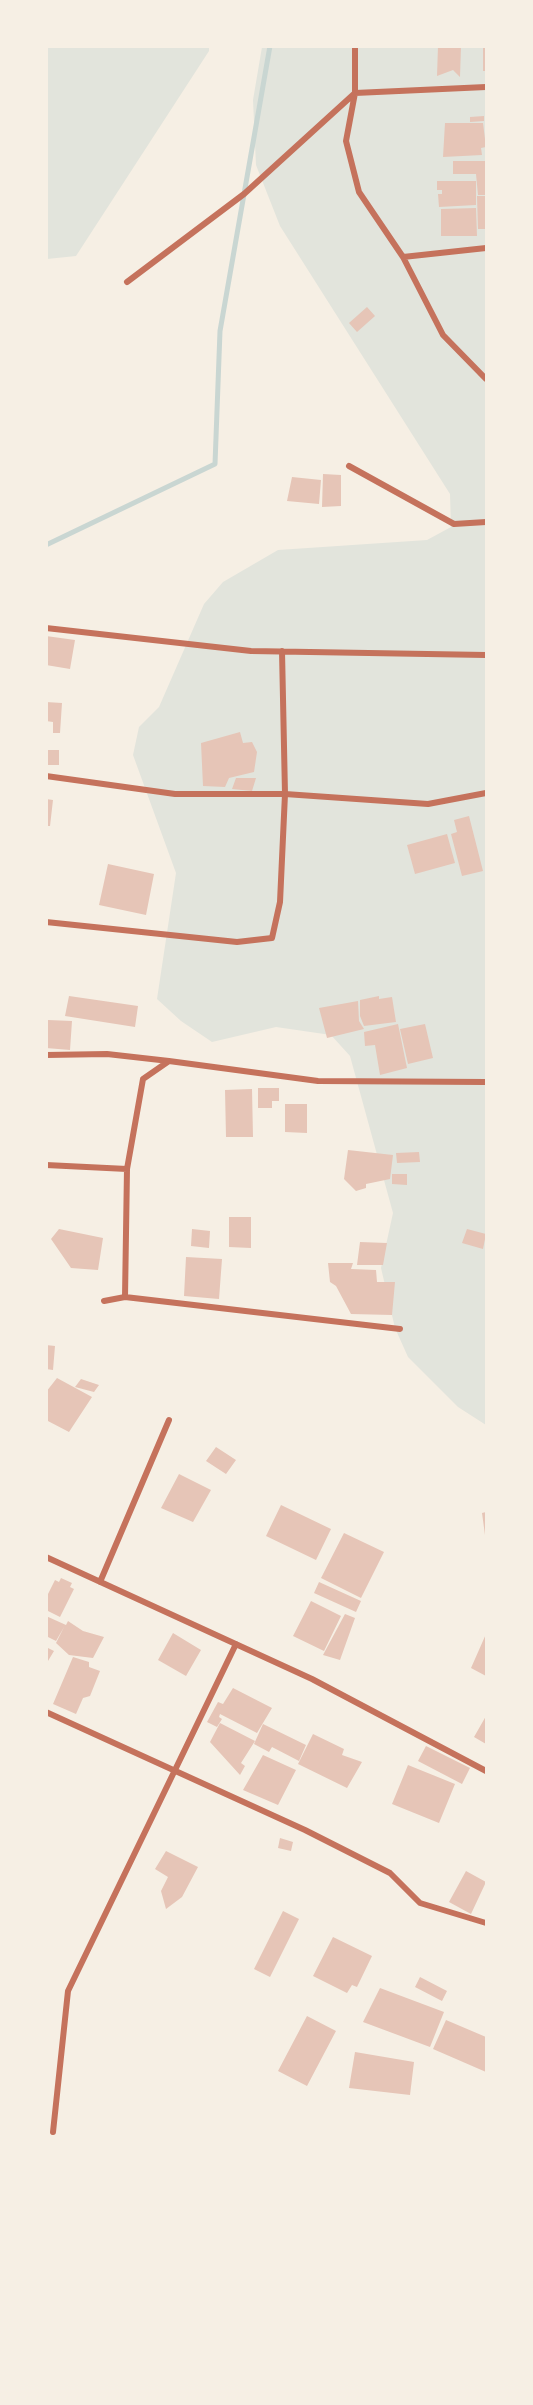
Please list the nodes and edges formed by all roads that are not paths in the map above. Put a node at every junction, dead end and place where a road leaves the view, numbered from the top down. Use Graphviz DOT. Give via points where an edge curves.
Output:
graph roads {
  1 [pos="355,46"];
  2 [pos="486,87"];
  3 [pos="355,93"];
  4 [pos="486,248"];
  5 [pos="403,257"];
  6 [pos="127,282"];
  7 [pos="486,379"];
  8 [pos="350,466"];
  9 [pos="486,522"];
  10 [pos="46,628"];
  11 [pos="282,651"];
  12 [pos="486,655"];
  13 [pos="46,776"];
  14 [pos="486,793"];
  15 [pos="285,794"];
  16 [pos="46,922"];
  17 [pos="46,1055"];
  18 [pos="169,1061"];
  19 [pos="486,1082"];
  20 [pos="46,1165"];
  21 [pos="127,1169"];
  22 [pos="125,1297"];
  23 [pos="104,1301"];
  24 [pos="400,1329"];
  25 [pos="169,1420"];
  26 [pos="46,1557"];
  27 [pos="100,1582"];
  28 [pos="236,1644"];
  29 [pos="46,1712"];
  30 [pos="175,1770"];
  31 [pos="486,1771"];
  32 [pos="486,1923"];
  33 [pos="53,2132"];
  1 -- 3 [label="street"];
  2 -- 3 [label="street"];
  3 -- 5 [label="street" via="346,141 359,192"];
  3 -- 6 [label="street" via="244,194"];
  4 -- 5 [label="street"];
  5 -- 7 [label="street" via="443,335"];
  8 -- 9 [label="street" via="454,524"];
  10 -- 11 [label="street" via="251,651"];
  11 -- 12 [label="street"];
  11 -- 15 [label="street"];
  13 -- 15 [label="street" via="175,794"];
  14 -- 15 [label="street" via="428,804"];
  15 -- 16 [label="street" via="280,902 272,938 237,942"];
  17 -- 18 [label="street" via="107,1054"];
  18 -- 19 [label="street" via="318,1081"];
  18 -- 21 [label="street" via="143,1078"];
  20 -- 21 [label="street"];
  21 -- 22 [label="street"];
  22 -- 23 [label="street"];
  22 -- 24 [label="street"];
  25 -- 27 [label="street"];
  26 -- 27 [label="street"];
  27 -- 28 [label="street"];
  28 -- 30 [label="street"];
  28 -- 31 [label="street" via="312,1679"];
  29 -- 30 [label="street"];
  30 -- 32 [label="street" via="390,1873 420,1903"];
  30 -- 33 [label="street" via="68,1991"];
}
